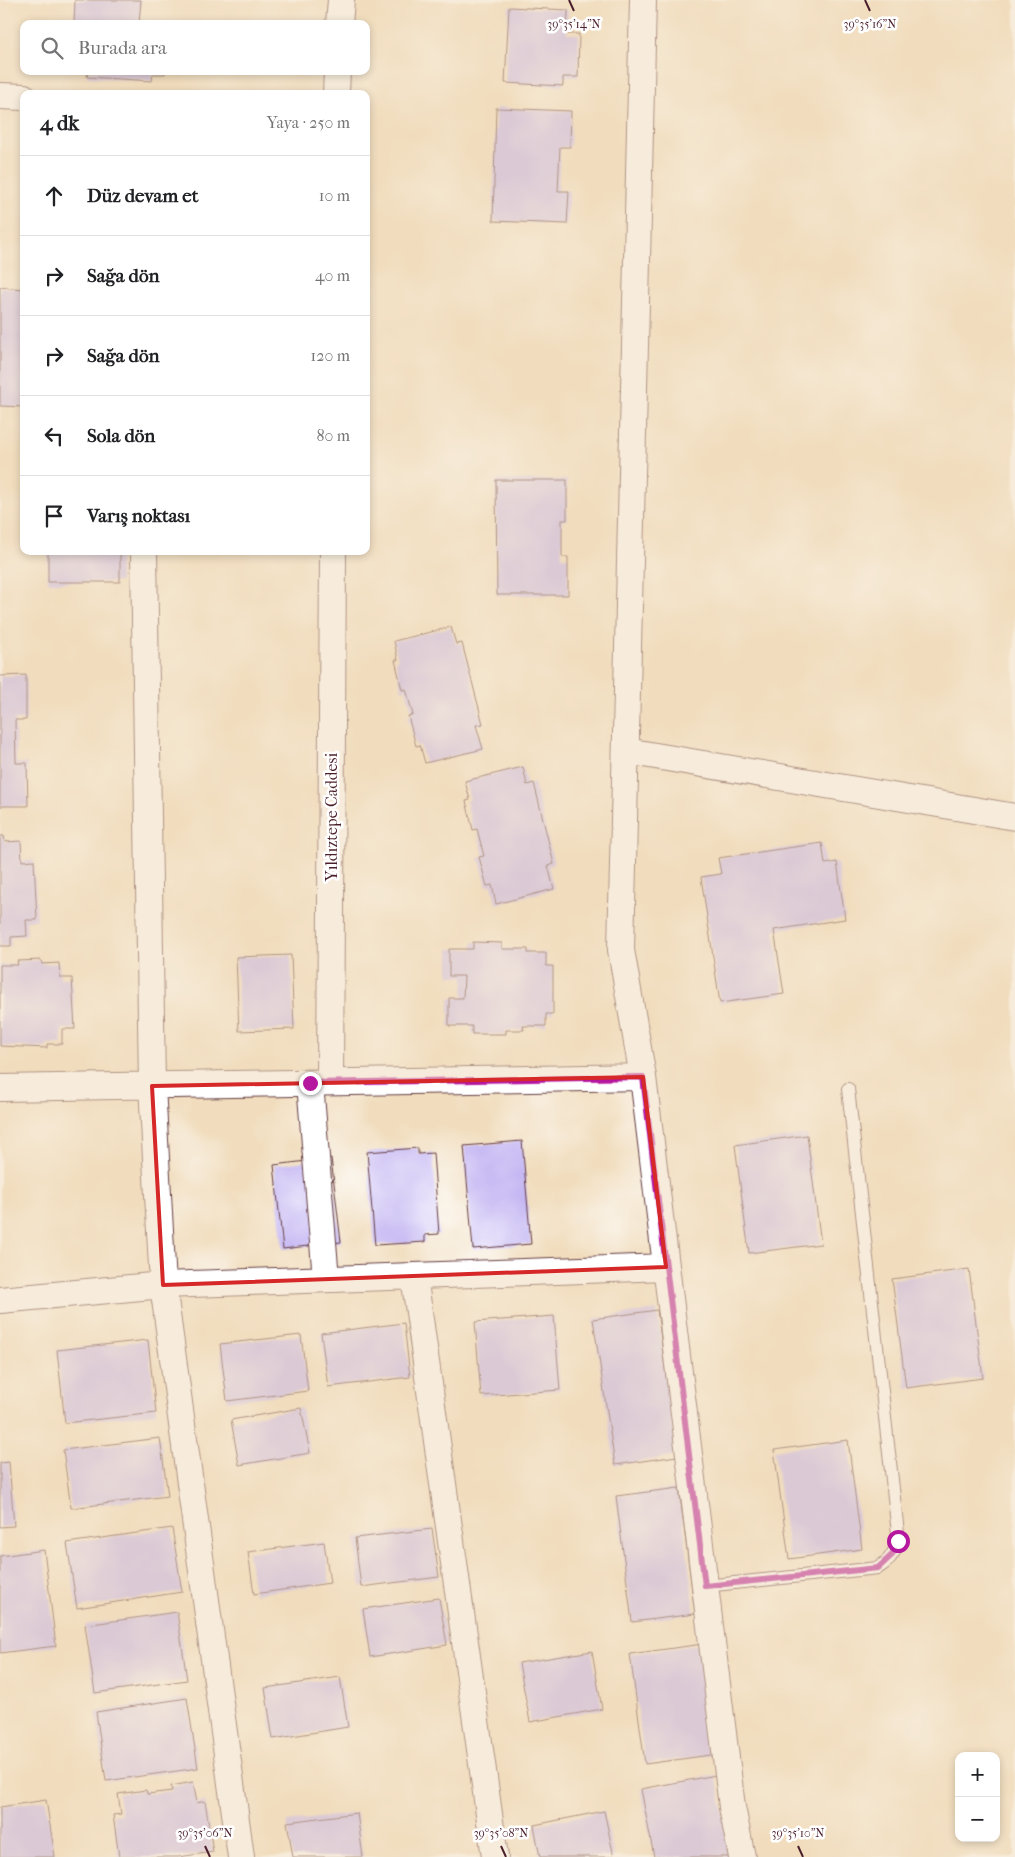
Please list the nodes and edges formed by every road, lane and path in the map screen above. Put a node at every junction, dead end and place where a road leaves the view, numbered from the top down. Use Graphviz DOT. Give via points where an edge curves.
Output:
graph roads {
  1 [pos="341,0"];
  2 [pos="643,0"];
  3 [pos="339,20"];
  4 [pos="337,75"];
  5 [pos="336,90"];
  6 [pos="0,96"];
  7 [pos="20,97"];
  8 [pos="144,555"];
  9 [pos="333,555"];
  10 [pos="626,752"];
  11 [pos="1015,817"];
  12 [pos="643,1077"];
  13 [pos="320,1083"];
  14 [pos="152,1086"];
  15 [pos="0,1088"];
  16 [pos="848,1088"];
  17 [pos="666,1268"];
  18 [pos="414,1276"];
  19 [pos="326,1279"];
  20 [pos="163,1285"];
  21 [pos="0,1300"];
  22 [pos="705,1586"];
  23 [pos="492,1856"];
  24 [pos="240,1857"];
  25 [pos="742,1857"];
  1 -- 3 [label="street"];
  2 -- 10 [label="street"];
  4 -- 5 [label="street"];
  6 -- 7 [label="street"];
  8 -- 14 [label="street"];
  9 -- 13 [label="street, Yıldıztepe Caddesi"];
  10 -- 11 [label="street"];
  10 -- 12 [label="street" via="621,950"];
  12 -- 13 [label="street"];
  12 -- 17 [label="street"];
  13 -- 14 [label="street"];
  13 -- 19 [label="street, Yıldıztepe Caddesi"];
  14 -- 15 [label="street"];
  14 -- 20 [label="street"];
  16 -- 22 [label="lane" via="897,1523 896,1548 886,1563 878,1568"];
  17 -- 18 [label="street"];
  17 -- 22 [label="street"];
  18 -- 19 [label="street"];
  18 -- 23 [label="street"];
  19 -- 20 [label="street"];
  20 -- 21 [label="street"];
  20 -- 24 [label="street"];
  22 -- 25 [label="street" via="732,1806"];
}
